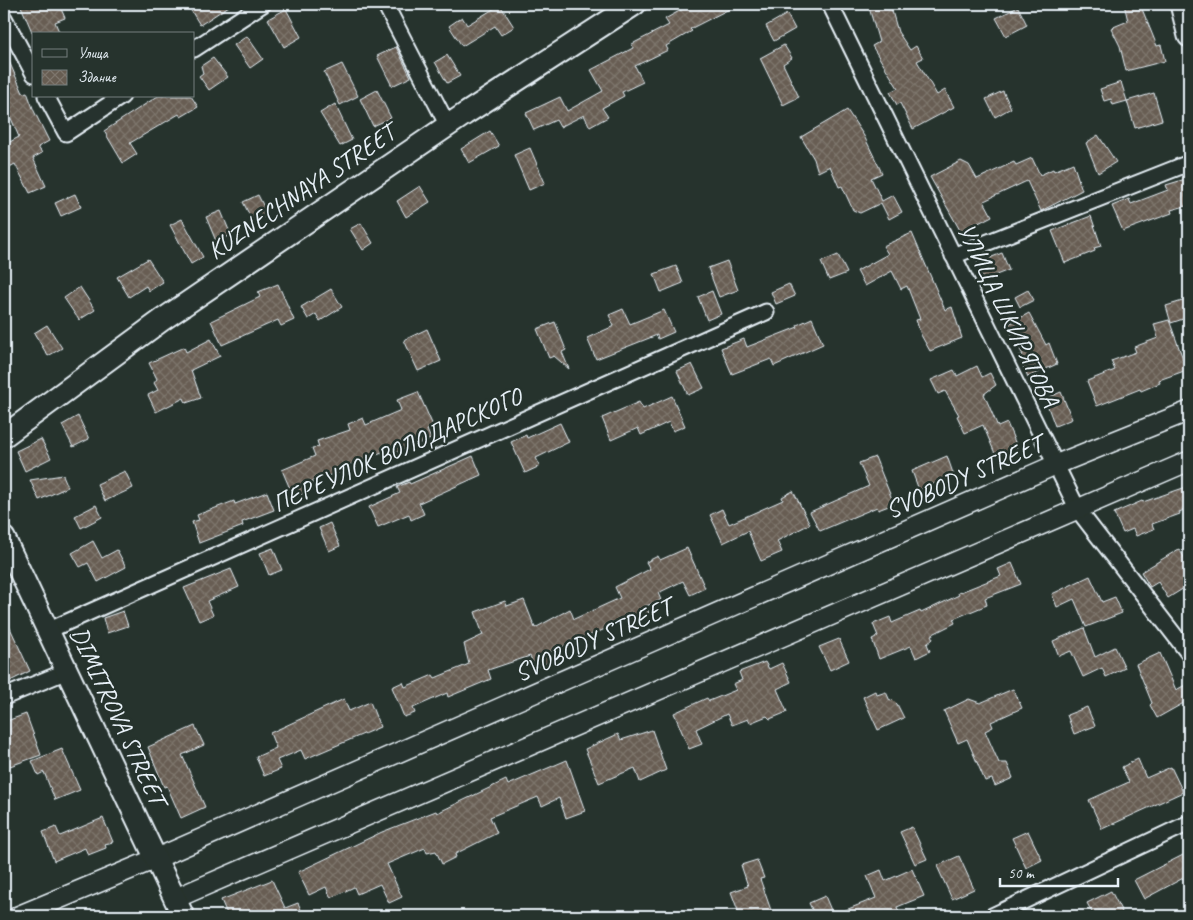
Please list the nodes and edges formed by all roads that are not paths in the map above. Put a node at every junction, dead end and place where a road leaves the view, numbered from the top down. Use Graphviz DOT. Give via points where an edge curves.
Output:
graph roads {
  1 [pos="263,4"];
  2 [pos="385,4"];
  3 [pos="636,4"];
  4 [pos="830,4"];
  5 [pos="1181,4"];
  6 [pos="4,18"];
  7 [pos="1189,36"];
  8 [pos="195,48"];
  9 [pos="32,70"];
  10 [pos="47,98"];
  11 [pos="119,98"];
  12 [pos="448,126"];
  13 [pos="1189,163"];
  14 [pos="953,256"];
  15 [pos="766,312"];
  16 [pos="1189,411"];
  17 [pos="4,436"];
  18 [pos="1189,461"];
  19 [pos="1055,465"];
  20 [pos="1078,510"];
  21 [pos="4,538"];
  22 [pos="48,631"];
  23 [pos="1189,654"];
  24 [pos="67,671"];
  25 [pos="4,697"];
  26 [pos="1189,823"];
  27 [pos="156,859"];
  28 [pos="179,907"];
  29 [pos="18,916"];
  30 [pos="992,916"];
  1 -- 8 [label="street"];
  2 -- 12 [label="street"];
  3 -- 12 [label="main road, KUZNECHNAYA STREET"];
  4 -- 14 [label="street, УЛИЦА ШКИРЯТОВА"];
  5 -- 7 [label="main road"];
  6 -- 9 [label="street"];
  10 -- 11 [label="street" via="66,134"];
  12 -- 17 [label="main road, KUZNECHNAYA STREET" via="162,320"];
  13 -- 14 [label="street"];
  14 -- 19 [label="street, УЛИЦА ШКИРЯТОВА"];
  15 -- 22 [label="street, ПЕРЕУЛОК ВОЛОДАРСКОГО"];
  16 -- 19 [label="street, SVOBODY STREET"];
  18 -- 20 [label="street"];
  19 -- 20 [label="street, УЛИЦА ШКИРЯТОВА"];
  19 -- 27 [label="street, SVOBODY STREET"];
  20 -- 23 [label="street, УЛИЦА ШКИРЯТОВА"];
  20 -- 28 [label="street"];
  21 -- 22 [label="main road, DIMITROVA STREET"];
  22 -- 24 [label="main road, DIMITROVA STREET"];
  24 -- 25 [label="street"];
  24 -- 27 [label="main road, DIMITROVA STREET"];
  26 -- 30 [label="street"];
  27 -- 28 [label="main road, DIMITROVA STREET"];
  27 -- 29 [label="street, SVOBODY STREET"];
}
